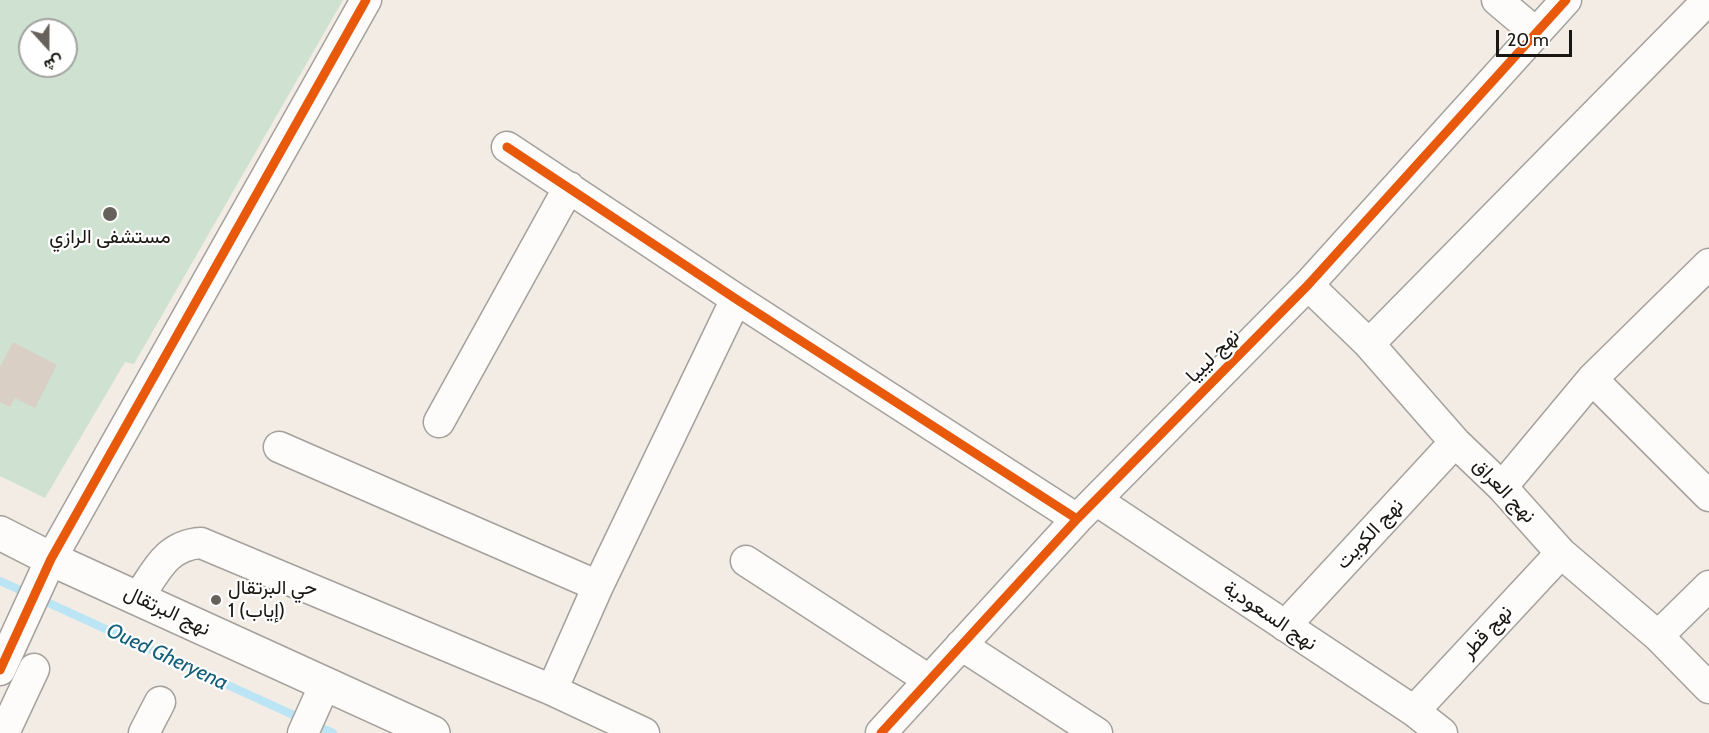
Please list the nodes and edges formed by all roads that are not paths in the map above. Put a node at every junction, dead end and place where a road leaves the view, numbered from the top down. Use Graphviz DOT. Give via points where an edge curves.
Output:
graph roads {
  1 [pos="366,0"];
  2 [pos="1497,0"];
  3 [pos="1566,0"];
  4 [pos="1708,0"];
  5 [pos="1535,32"];
  6 [pos="507,147"];
  7 [pos="569,187"];
  8 [pos="1709,264"];
  9 [pos="1308,285"];
  10 [pos="736,299"];
  11 [pos="1369,345"];
  12 [pos="1592,380"];
  13 [pos="439,422"];
  14 [pos="1455,442"];
  15 [pos="279,447"];
  16 [pos="1502,488"];
  17 [pos="1709,496"];
  18 [pos="1086,509"];
  19 [pos="0,533"];
  20 [pos="1561,553"];
  21 [pos="746,561"];
  22 [pos="46,569"];
  23 [pos="598,586"];
  24 [pos="1709,586"];
  25 [pos="138,598"];
  26 [pos="1285,626"];
  27 [pos="1658,636"];
  28 [pos="961,645"];
  29 [pos="4,662"];
  30 [pos="34,669"];
  31 [pos="929,680"];
  32 [pos="1709,688"];
  33 [pos="552,690"];
  34 [pos="320,694"];
  35 [pos="160,702"];
  36 [pos="1414,711"];
  37 [pos="4,733"];
  38 [pos="144,733"];
  39 [pos="303,733"];
  40 [pos="434,733"];
  41 [pos="644,733"];
  42 [pos="882,733"];
  43 [pos="1098,733"];
  44 [pos="1442,733"];
  1 -- 22 [label="street"];
  2 -- 5 [label="street"];
  3 -- 5 [label="street, نهج ليبيا"];
  4 -- 11 [label="street"];
  5 -- 9 [label="street, نهج ليبيا"];
  6 -- 7 [label="street, نهج السعودية"];
  7 -- 10 [label="street, نهج السعودية"];
  7 -- 13 [label="street"];
  8 -- 12 [label="street"];
  9 -- 11 [label="street, نهج العراق"];
  9 -- 18 [label="street, نهج ليبيا"];
  10 -- 18 [label="street, نهج السعودية"];
  10 -- 23 [label="street"];
  11 -- 14 [label="street, نهج العراق"];
  12 -- 16 [label="street"];
  12 -- 17 [label="street"];
  14 -- 16 [label="street, نهج العراق"];
  14 -- 26 [label="street, نهج الكويت"];
  15 -- 23 [label="street"];
  16 -- 20 [label="street, نهج العراق"];
  18 -- 26 [label="street, نهج السعودية"];
  18 -- 28 [label="street, نهج ليبيا"];
  19 -- 22 [label="street, نهج البرتقال"];
  20 -- 27 [label="street, نهج العراق"];
  20 -- 36 [label="street, نهج قطر"];
  21 -- 31 [label="street"];
  22 -- 25 [label="street, نهج البرتقال"];
  22 -- 29 [label="street"];
  23 -- 33 [label="street"];
  24 -- 27 [label="street"];
  25 -- 33 [label="street" via="168,554 190,543 201,543"];
  25 -- 34 [label="street, نهج البرتقال"];
  26 -- 36 [label="street, نهج السعودية"];
  27 -- 32 [label="street, نهج العراق"];
  28 -- 31 [label="street, نهج ليبيا"];
  28 -- 43 [label="street"];
  30 -- 37 [label="street"];
  31 -- 42 [label="street, نهج ليبيا"];
  33 -- 41 [label="street"];
  34 -- 39 [label="street"];
  34 -- 40 [label="street, نهج البرتقال"];
  35 -- 38 [label="street"];
  36 -- 44 [label="street, نهج السعودية"];
}
